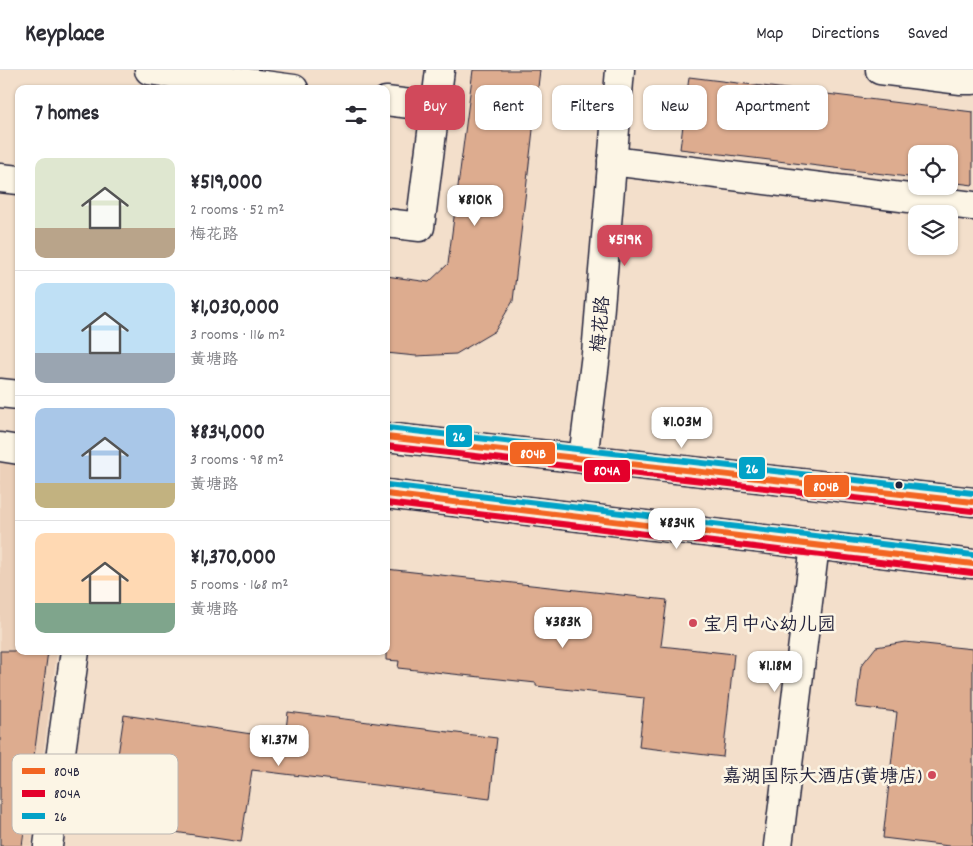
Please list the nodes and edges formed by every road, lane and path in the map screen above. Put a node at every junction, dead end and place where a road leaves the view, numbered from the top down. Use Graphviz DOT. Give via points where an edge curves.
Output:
graph roads {
  1 [pos="152,70"];
  2 [pos="440,70"];
  3 [pos="620,70"];
  4 [pos="880,70"];
  5 [pos="973,80"];
  6 [pos="245,85"];
  7 [pos="438,85"];
  8 [pos="390,101"];
  9 [pos="405,103"];
  10 [pos="432,130"];
  11 [pos="612,161"];
  12 [pos="0,178"];
  13 [pos="15,180"];
  14 [pos="973,206"];
  15 [pos="390,223"];
  16 [pos="0,393"];
  17 [pos="15,395"];
  18 [pos="390,437"];
  19 [pos="0,447"];
  20 [pos="15,449"];
  21 [pos="582,459"];
  22 [pos="390,494"];
  23 [pos="973,502"];
  24 [pos="815,545"];
  25 [pos="973,564"];
  26 [pos="74,655"];
  27 [pos="61,754"];
  28 [pos="778,846"];
  1 -- 6 [label="main road"];
  2 -- 7 [label="main road"];
  3 -- 11 [label="main road, 梅花路"];
  4 -- 5 [label="main road"];
  8 -- 9 [label="main road"];
  10 -- 15 [label="main road" via="420,227"];
  11 -- 14 [label="main road"];
  11 -- 21 [label="main road, 梅花路" via="596,354"];
  12 -- 13 [label="main road"];
  16 -- 17 [label="main road"];
  18 -- 21 [label="main road"];
  19 -- 20 [label="main road"];
  21 -- 23 [label="main road"];
  22 -- 24 [label="main road"];
  24 -- 25 [label="main road"];
  24 -- 28 [label="main road"];
  26 -- 27 [label="main road"];
}
